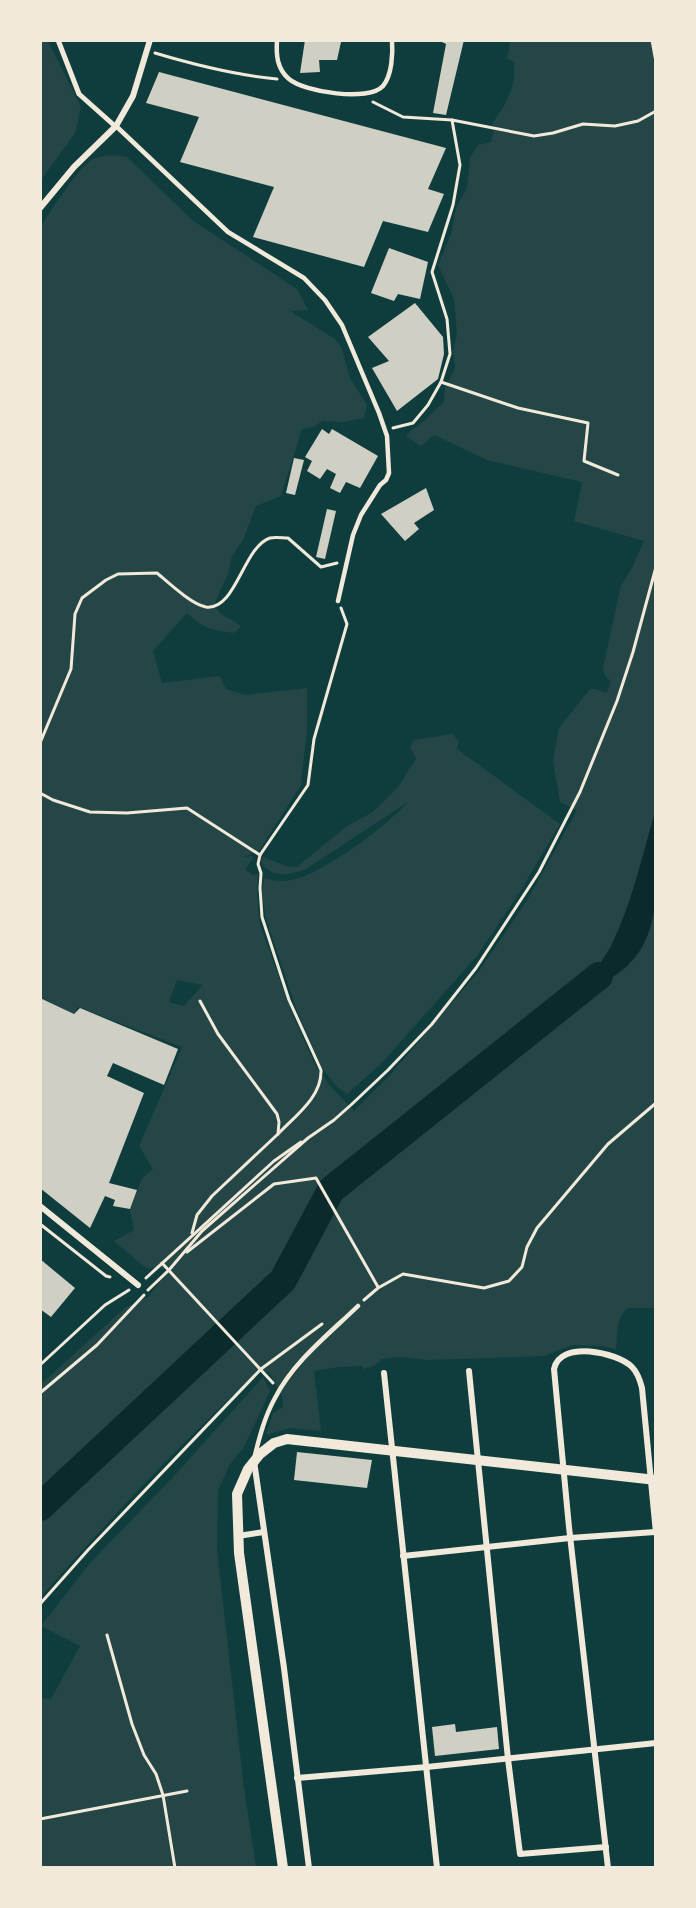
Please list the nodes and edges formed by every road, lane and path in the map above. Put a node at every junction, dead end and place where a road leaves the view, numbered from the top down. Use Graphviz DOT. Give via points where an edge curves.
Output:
graph roads {
  1 [pos="58,40"];
  2 [pos="150,40"];
  3 [pos="277,40"];
  4 [pos="392,40"];
  5 [pos="652,40"];
  6 [pos="147,51"];
  7 [pos="656,62"];
  8 [pos="291,81"];
  9 [pos="362,95"];
  10 [pos="656,111"];
  11 [pos="452,120"];
  12 [pos="116,126"];
  13 [pos="40,208"];
  14 [pos="441,382"];
  15 [pos="385,430"];
  16 [pos="618,475"];
  17 [pos="347,560"];
  18 [pos="656,567"];
  19 [pos="338,601"];
  20 [pos="40,742"];
  21 [pos="40,793"];
  22 [pos="260,855"];
  23 [pos="200,1001"];
  24 [pos="656,1103"];
  25 [pos="278,1134"];
  26 [pos="308,1138"];
  27 [pos="40,1206"];
  28 [pos="192,1235"];
  29 [pos="181,1256"];
  30 [pos="162,1263"];
  31 [pos="169,1270"];
  32 [pos="138,1285"];
  33 [pos="378,1288"];
  34 [pos="358,1306"];
  35 [pos="329,1321"];
  36 [pos="40,1365"];
  37 [pos="261,1370"];
  38 [pos="469,1371"];
  39 [pos="384,1373"];
  40 [pos="280,1390"];
  41 [pos="40,1393"];
  42 [pos="392,1450"];
  43 [pos="254,1460"];
  44 [pos="479,1460"];
  45 [pos="562,1469"];
  46 [pos="653,1480"];
  47 [pos="264,1532"];
  48 [pos="655,1533"];
  49 [pos="238,1536"];
  50 [pos="570,1538"];
  51 [pos="487,1547"];
  52 [pos="403,1556"];
  53 [pos="40,1604"];
  54 [pos="107,1635"];
  55 [pos="656,1743"];
  56 [pos="595,1749"];
  57 [pos="508,1759"];
  58 [pos="427,1767"];
  59 [pos="297,1778"];
  60 [pos="187,1791"];
  61 [pos="163,1795"];
  62 [pos="40,1819"];
  63 [pos="606,1847"];
  64 [pos="176,1868"];
  65 [pos="283,1868"];
  66 [pos="309,1868"];
  67 [pos="437,1868"];
  68 [pos="608,1868"];
  1 -- 12 [label="street" via="79,94"];
  2 -- 6 [label="street"];
  3 -- 8 [label="lane" via="279,67"];
  4 -- 9 [label="lane" via="386,80 382,87"];
  5 -- 7 [label="path"];
  6 -- 8 [label="path" via="247,76"];
  6 -- 12 [label="street" via="133,96"];
  8 -- 9 [label="lane" via="315,90"];
  9 -- 11 [label="path" via="403,117"];
  10 -- 11 [label="path" via="638,121 615,126 583,124 534,136"];
  11 -- 14 [label="path" via="460,165 453,205 432,272 447,319 450,354"];
  12 -- 13 [label="street"];
  12 -- 15 [label="lane" via="228,232 314,286 342,325"];
  14 -- 15 [label="path" via="413,423"];
  14 -- 16 [label="path" via="518,408 588,423 584,461"];
  15 -- 17 [label="lane" via="389,473 362,515"];
  17 -- 19 [label="lane"];
  17 -- 20 [label="path" via="321,567 288,538 269,538 254,550 227,597 220,604 207,607 157,573 118,574 106,579 82,598 75,614 71,669"];
  18 -- 26 [label="path" via="608,727 565,825 539,872 477,968 432,1024 352,1104"];
  19 -- 22 [label="path" via="347,624 314,739 308,785"];
  21 -- 22 [label="path" via="90,812 187,808"];
  22 -- 25 [label="path" via="262,917 289,1000 321,1070 321,1079 308,1103"];
  23 -- 25 [label="path" via="218,1034 277,1114"];
  24 -- 33 [label="path" via="608,1144 537,1228 522,1268 509,1281 484,1288 404,1274"];
  25 -- 28 [label="path" via="212,1196 197,1215"];
  26 -- 28 [label="path" via="273,1161"];
  26 -- 29 [label="path" via="202,1231"];
  27 -- 32 [label="street"];
  28 -- 30 [label="path"];
  29 -- 31 [label="path"];
  29 -- 33 [label="path" via="274,1184 316,1178"];
  30 -- 31 [label="path"];
  30 -- 32 [label="path"];
  31 -- 37 [label="path"];
  31 -- 41 [label="path" via="97,1345"];
  32 -- 36 [label="path" via="105,1305"];
  33 -- 34 [label="path"];
  34 -- 40 [label="lane" via="302,1360"];
  35 -- 37 [label="path"];
  37 -- 40 [label="path"];
  37 -- 53 [label="path"];
  38 -- 44 [label="street"];
  39 -- 42 [label="street"];
  40 -- 43 [label="lane" via="263,1426"];
  42 -- 43 [label="street" via="287,1439 266,1448"];
  42 -- 44 [label="street"];
  42 -- 52 [label="street"];
  43 -- 47 [label="street"];
  43 -- 49 [label="street" via="237,1494"];
  44 -- 45 [label="street"];
  44 -- 51 [label="street"];
  45 -- 46 [label="street"];
  45 -- 46 [label="street" via="555,1363 575,1352 600,1352 622,1360 638,1374"];
  45 -- 50 [label="street"];
  46 -- 48 [label="street"];
  47 -- 49 [label="street"];
  47 -- 59 [label="street"];
  48 -- 50 [label="street"];
  49 -- 65 [label="street"];
  50 -- 51 [label="street"];
  50 -- 56 [label="street"];
  51 -- 52 [label="street"];
  51 -- 57 [label="street"];
  52 -- 58 [label="street"];
  54 -- 61 [label="path" via="132,1724"];
  55 -- 56 [label="street"];
  56 -- 57 [label="street"];
  56 -- 63 [label="street"];
  57 -- 58 [label="street"];
  57 -- 63 [label="street" via="520,1854"];
  58 -- 59 [label="street"];
  58 -- 67 [label="street"];
  59 -- 66 [label="street"];
  60 -- 61 [label="path"];
  61 -- 62 [label="path"];
  61 -- 64 [label="path"];
  63 -- 68 [label="street"];
}
